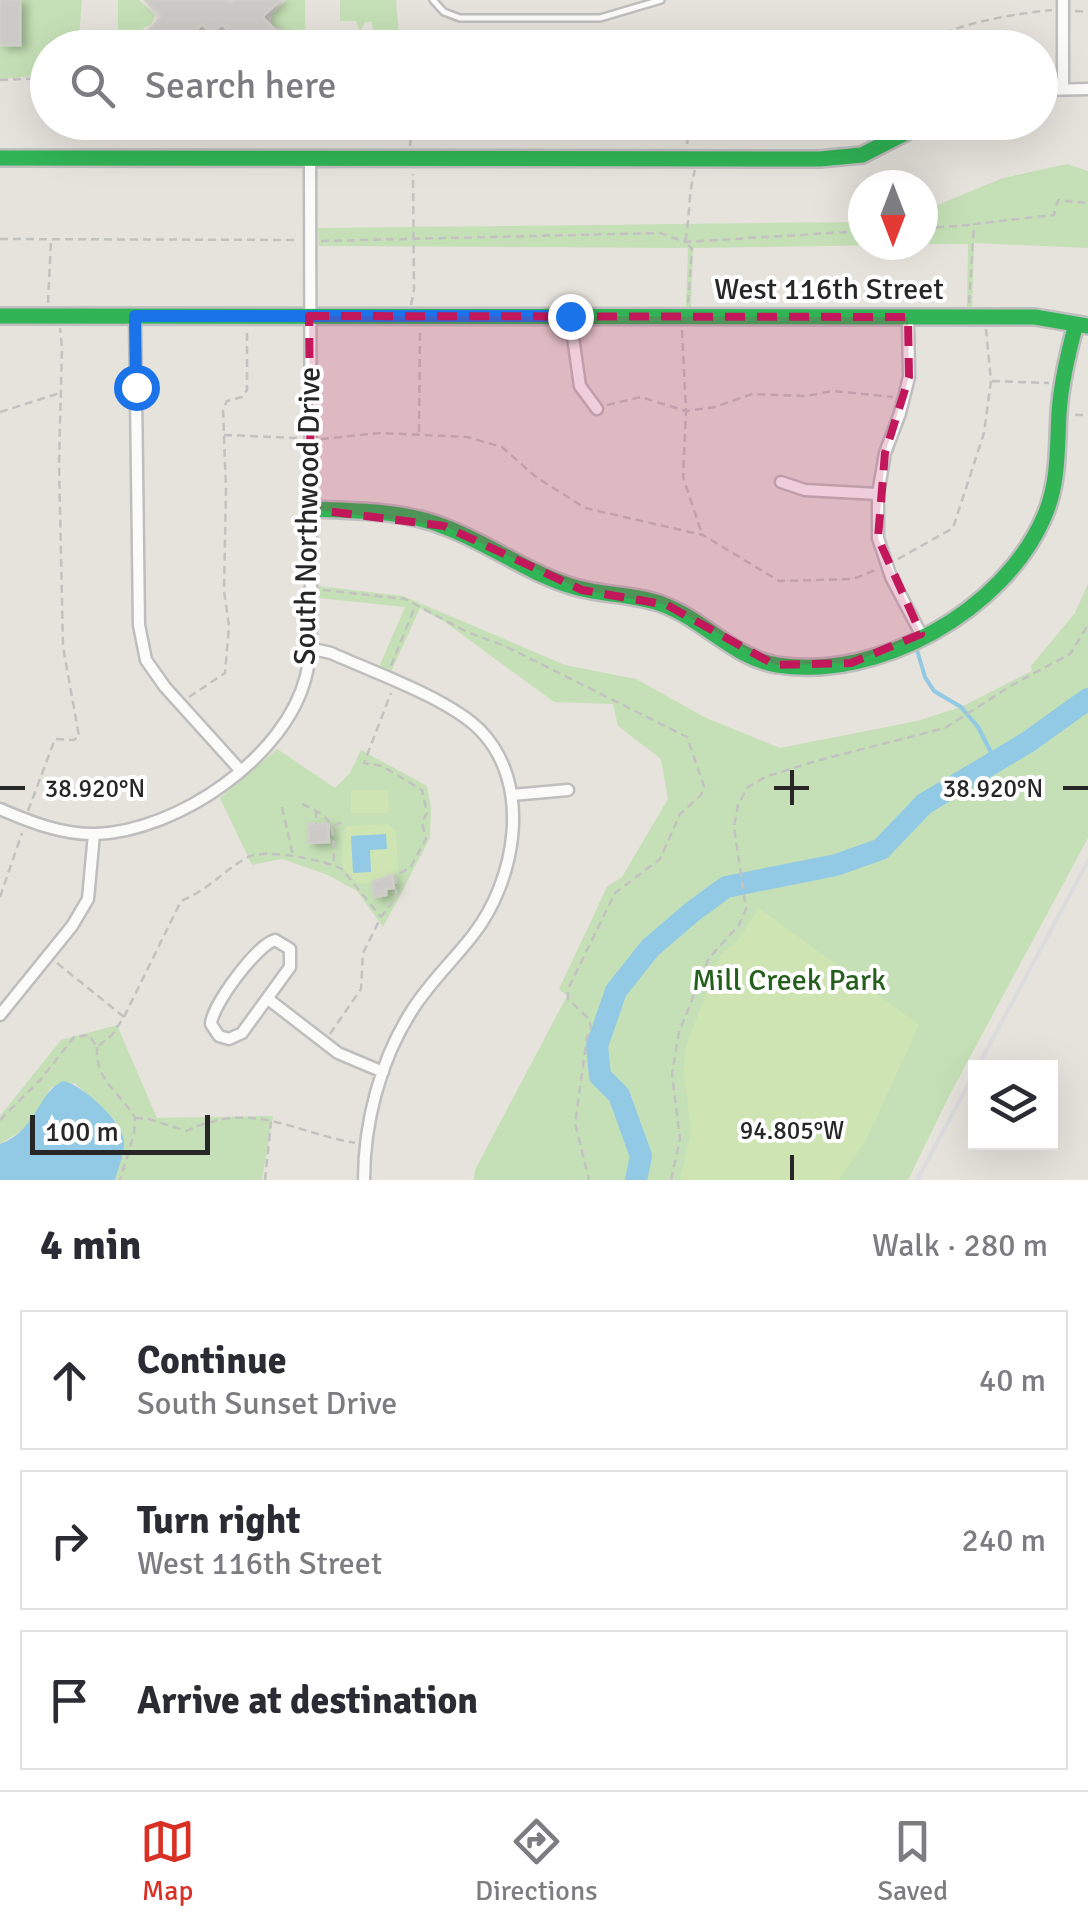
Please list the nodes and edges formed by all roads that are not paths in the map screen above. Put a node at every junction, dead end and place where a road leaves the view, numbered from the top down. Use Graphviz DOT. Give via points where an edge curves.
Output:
graph roads {
  1 [pos="433,0"];
  2 [pos="661,0"];
  3 [pos="1063,5"];
  4 [pos="1058,89"];
  5 [pos="1063,89"];
  6 [pos="1088,89"];
  7 [pos="892,140"];
  8 [pos="0,158"];
  9 [pos="310,159"];
  10 [pos="0,316"];
  11 [pos="135,316"];
  12 [pos="308,316"];
  13 [pos="570,316"];
  14 [pos="908,316"];
  15 [pos="1082,325"];
  16 [pos="597,409"];
  17 [pos="781,482"];
  18 [pos="878,494"];
  19 [pos="311,509"];
  20 [pos="922,634"];
  21 [pos="310,648"];
  22 [pos="240,770"];
  23 [pos="568,790"];
  24 [pos="512,795"];
  25 [pos="0,809"];
  26 [pos="94,834"];
  27 [pos="268,999"];
  28 [pos="0,1015"];
  29 [pos="383,1072"];
  30 [pos="364,1180"];
  1 -- 2 [label="lane" via="460,18 600,18"];
  3 -- 5 [label="street"];
  4 -- 5 [label="street"];
  5 -- 6 [label="street"];
  7 -- 9 [label="street" via="862,155 820,159"];
  8 -- 9 [label="street"];
  9 -- 12 [label="street, South Northwood Drive"];
  10 -- 11 [label="street, West 116th Street"];
  11 -- 12 [label="street, West 116th Street"];
  11 -- 22 [label="street" via="139,625 146,660"];
  12 -- 13 [label="street, West 116th Street"];
  12 -- 19 [label="street, South Northwood Drive"];
  13 -- 14 [label="street, West 116th Street"];
  13 -- 16 [label="street" via="580,386"];
  14 -- 15 [label="street, West 116th Street" via="1034,316"];
  14 -- 18 [label="street" via="908,377"];
  15 -- 20 [label="street" via="1061,386 1051,502 1032,540 1008,576"];
  17 -- 18 [label="street"];
  18 -- 20 [label="street" via="878,538"];
  19 -- 20 [label="street" via="396,514 444,526 582,590 667,606 742,654 774,665 852,663"];
  19 -- 21 [label="street, South Northwood Drive"];
  21 -- 22 [label="street, South Northwood Drive" via="293,708"];
  21 -- 24 [label="street" via="459,714 496,748"];
  22 -- 26 [label="street, South Northwood Drive" via="172,817"];
  23 -- 24 [label="street"];
  24 -- 29 [label="street" via="510,849 490,909 410,1013"];
  25 -- 26 [label="street, South Northwood Drive" via="59,830"];
  26 -- 28 [label="street" via="88,899"];
  27 -- 27 [label="street" via="238,1036 224,1038 213,1028 214,1011 260,948 276,940 293,960"];
  27 -- 29 [label="street" via="338,1053"];
  29 -- 30 [label="street"];
}
